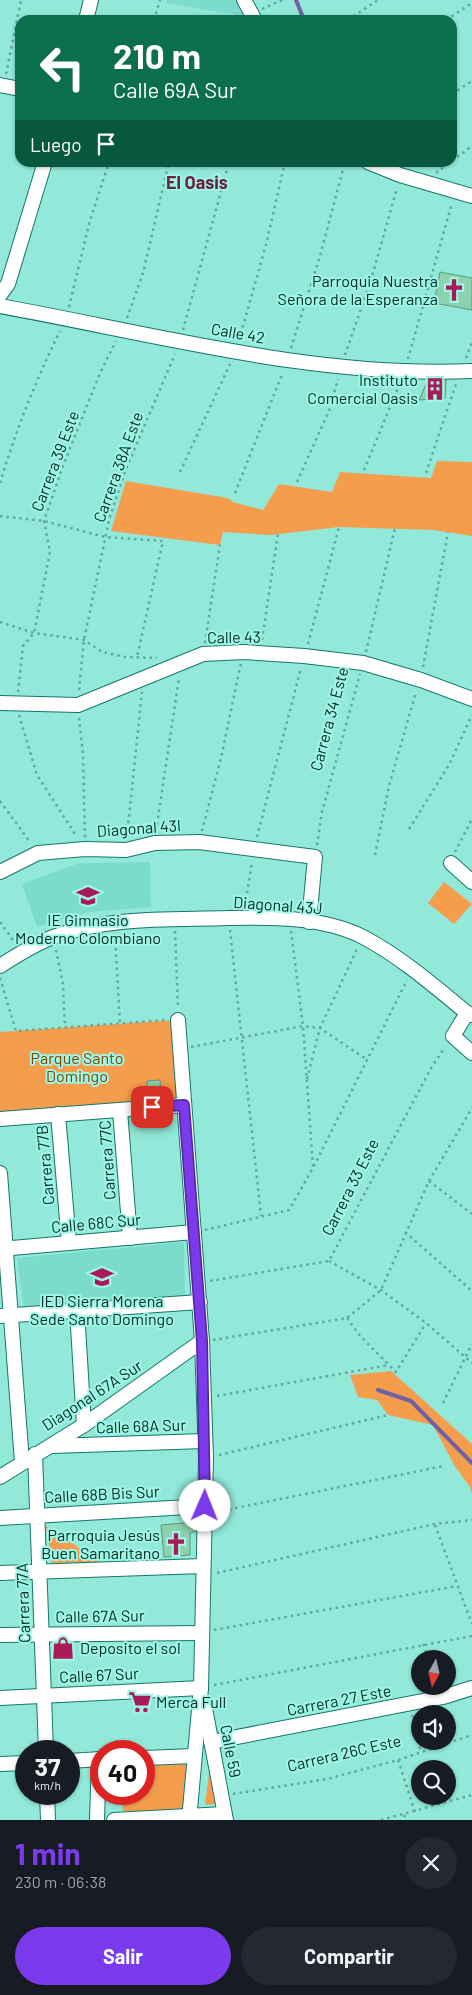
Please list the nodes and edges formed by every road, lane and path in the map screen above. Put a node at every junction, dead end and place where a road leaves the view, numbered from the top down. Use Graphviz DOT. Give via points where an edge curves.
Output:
graph roads {
  1 [pos="22,0"];
  2 [pos="91,0"];
  3 [pos="160,0"];
  4 [pos="244,0"];
  5 [pos="282,0"];
  6 [pos="378,0"];
  7 [pos="472,3"];
  8 [pos="18,15"];
  9 [pos="87,15"];
  10 [pos="156,15"];
  11 [pos="252,15"];
  12 [pos="256,15"];
  13 [pos="356,15"];
  14 [pos="454,15"];
  15 [pos="15,30"];
  16 [pos="472,81"];
  17 [pos="2,85"];
  18 [pos="15,88"];
  19 [pos="457,91"];
  20 [pos="472,146"];
  21 [pos="457,157"];
  22 [pos="43,167"];
  23 [pos="168,167"];
  24 [pos="228,167"];
  25 [pos="284,167"];
  26 [pos="343,167"];
  27 [pos="380,167"];
  28 [pos="400,175"];
  29 [pos="455,192"];
  30 [pos="472,196"];
  31 [pos="0,295"];
  32 [pos="0,306"];
  33 [pos="122,329"];
  34 [pos="181,340"];
  35 [pos="472,342"];
  36 [pos="237,350"];
  37 [pos="288,359"];
  38 [pos="341,367"];
  39 [pos="404,371"];
  40 [pos="466,371"];
  41 [pos="364,470"];
  42 [pos="180,472"];
  43 [pos="426,473"];
  44 [pos="297,482"];
  45 [pos="235,493"];
  46 [pos="0,516"];
  47 [pos="44,521"];
  48 [pos="339,527"];
  49 [pos="395,528"];
  50 [pos="448,532"];
  51 [pos="278,534"];
  52 [pos="105,537"];
  53 [pos="220,545"];
  54 [pos="0,622"];
  55 [pos="34,633"];
  56 [pos="84,640"];
  57 [pos="244,652"];
  58 [pos="203,654"];
  59 [pos="260,654"];
  60 [pos="304,656"];
  61 [pos="137,657"];
  62 [pos="166,657"];
  63 [pos="363,663"];
  64 [pos="181,664"];
  65 [pos="144,679"];
  66 [pos="421,680"];
  67 [pos="472,699"];
  68 [pos="0,703"];
  69 [pos="16,703"];
  70 [pos="78,705"];
  71 [pos="472,715"];
  72 [pos="0,801"];
  73 [pos="472,819"];
  74 [pos="409,829"];
  75 [pos="200,842"];
  76 [pos="155,843"];
  77 [pos="85,849"];
  78 [pos="254,849"];
  79 [pos="126,850"];
  80 [pos="38,853"];
  81 [pos="375,855"];
  82 [pos="315,857"];
  83 [pos="451,862"];
  84 [pos="0,872"];
  85 [pos="472,882"];
  86 [pos="244,917"];
  87 [pos="174,918"];
  88 [pos="229,918"];
  89 [pos="289,920"];
  90 [pos="0,922"];
  91 [pos="114,922"];
  92 [pos="309,922"];
  93 [pos="53,937"];
  94 [pos="363,937"];
  95 [pos="22,952"];
  96 [pos="0,966"];
  97 [pos="413,970"];
  98 [pos="0,977"];
  99 [pos="469,1014"];
  100 [pos="178,1020"];
  101 [pos="120,1024"];
  102 [pos="303,1026"];
  103 [pos="65,1027"];
  104 [pos="320,1028"];
  105 [pos="242,1036"];
  106 [pos="453,1036"];
  107 [pos="180,1049"];
  108 [pos="472,1054"];
  109 [pos="366,1059"];
  110 [pos="306,1082"];
  111 [pos="184,1105"];
  112 [pos="472,1108"];
  113 [pos="120,1110"];
  114 [pos="58,1114"];
  115 [pos="0,1118"];
  116 [pos="313,1168"];
  117 [pos="0,1173"];
  118 [pos="0,1180"];
  119 [pos="429,1181"];
  120 [pos="472,1214"];
  121 [pos="261,1216"];
  122 [pos="194,1232"];
  123 [pos="406,1232"];
  124 [pos="130,1238"];
  125 [pos="69,1243"];
  126 [pos="3,1248"];
  127 [pos="329,1261"];
  128 [pos="199,1283"];
  129 [pos="381,1290"];
  130 [pos="472,1291"];
  131 [pos="200,1302"];
  132 [pos="77,1310"];
  133 [pos="6,1315"];
  134 [pos="347,1318"];
  135 [pos="426,1323"];
  136 [pos="202,1341"];
  137 [pos="472,1344"];
  138 [pos="466,1358"];
  139 [pos="472,1363"];
  140 [pos="389,1365"];
  141 [pos="203,1398"];
  142 [pos="443,1403"];
  143 [pos="388,1416"];
  144 [pos="84,1425"];
  145 [pos="205,1441"];
  146 [pos="47,1446"];
  147 [pos="35,1454"];
  148 [pos="206,1458"];
  149 [pos="22,1462"];
  150 [pos="444,1466"];
  151 [pos="0,1477"];
  152 [pos="205,1510"];
  153 [pos="37,1516"];
  154 [pos="0,1518"];
  155 [pos="472,1520"];
  156 [pos="435,1524"];
  157 [pos="39,1571"];
  158 [pos="203,1571"];
  159 [pos="0,1573"];
  160 [pos="457,1586"];
  161 [pos="472,1624"];
  162 [pos="200,1633"];
  163 [pos="42,1634"];
  164 [pos="0,1635"];
  165 [pos="472,1636"];
  166 [pos="423,1644"];
  167 [pos="425,1650"];
  168 [pos="201,1688"];
  169 [pos="472,1688"];
  170 [pos="44,1696"];
  171 [pos="0,1698"];
  172 [pos="410,1704"];
  173 [pos="472,1735"];
  174 [pos="46,1740"];
  175 [pos="211,1742"];
  176 [pos="422,1752"];
  177 [pos="194,1756"];
  178 [pos="155,1758"];
  179 [pos="398,1760"];
  180 [pos="15,1763"];
  181 [pos="0,1764"];
  182 [pos="472,1795"];
  183 [pos="221,1796"];
  184 [pos="47,1805"];
  185 [pos="98,1805"];
  186 [pos="415,1812"];
  187 [pos="404,1815"];
  188 [pos="225,1817"];
  189 [pos="190,1818"];
  190 [pos="48,1820"];
  191 [pos="98,1820"];
  192 [pos="114,1820"];
  193 [pos="381,1820"];
  194 [pos="406,1820"];
  1 -- 8 [label="path"];
  2 -- 9 [label="street"];
  3 -- 10 [label="path"];
  4 -- 11 [label="street"];
  5 -- 12 [label="path"];
  6 -- 13 [label="path"];
  7 -- 14 [label="path"];
  15 -- 17 [label="path"];
  16 -- 19 [label="path"];
  17 -- 18 [label="street"];
  20 -- 21 [label="path"];
  22 -- 31 [label="street" via="8,284"];
  23 -- 33 [label="path, Carrera 39 Este" via="143,273"];
  24 -- 34 [label="path, Carrera 38A Este"];
  25 -- 36 [label="path"];
  26 -- 37 [label="path" via="320,256"];
  27 -- 28 [label="street"];
  28 -- 29 [label="street"];
  28 -- 38 [label="path" via="371,280"];
  29 -- 30 [label="street"];
  29 -- 39 [label="path"];
  32 -- 33 [label="street, Calle 42"];
  33 -- 34 [label="street, Calle 42"];
  33 -- 47 [label="path, Carrera 39 Este" via="100,373 62,466"];
  34 -- 36 [label="street, Calle 42"];
  34 -- 52 [label="path, Carrera 38A Este" via="124,474"];
  35 -- 40 [label="path"];
  36 -- 37 [label="street, Calle 42"];
  36 -- 42 [label="path"];
  37 -- 38 [label="street, Calle 42"];
  37 -- 45 [label="path"];
  38 -- 39 [label="street, Calle 42"];
  38 -- 44 [label="path" via="329,411"];
  39 -- 40 [label="street, Calle 42"];
  39 -- 41 [label="path"];
  40 -- 43 [label="path"];
  46 -- 47 [label="path"];
  47 -- 52 [label="path"];
  47 -- 55 [label="path, Carrera 39 Este" via="50,552"];
  48 -- 60 [label="path"];
  49 -- 63 [label="path, Carrera 34 Este"];
  50 -- 66 [label="path"];
  51 -- 59 [label="path"];
  52 -- 56 [label="path, Carrera 38A Este"];
  52 -- 61 [label="path" via="162,541"];
  53 -- 58 [label="path"];
  54 -- 55 [label="path"];
  55 -- 56 [label="path"];
  55 -- 69 [label="path, Carrera 39 Este" via="24,646"];
  56 -- 61 [label="path" via="102,652"];
  56 -- 70 [label="path, Carrera 38A Este"];
  57 -- 58 [label="street, Calle 43"];
  57 -- 59 [label="street, Calle 43"];
  57 -- 75 [label="path"];
  58 -- 64 [label="street, Calle 43"];
  59 -- 60 [label="street, Calle 43"];
  60 -- 63 [label="street, Calle 43"];
  60 -- 78 [label="path"];
  61 -- 62 [label="path"];
  63 -- 66 [label="street, Calle 43"];
  63 -- 82 [label="path, Carrera 34 Este" via="322,812"];
  64 -- 65 [label="street, Calle 43"];
  64 -- 76 [label="path"];
  65 -- 70 [label="street, Calle 43"];
  65 -- 79 [label="path"];
  66 -- 67 [label="street, Calle 43"];
  66 -- 81 [label="path" via="406,721"];
  68 -- 69 [label="street, Calle 43"];
  69 -- 70 [label="street, Calle 43"];
  69 -- 77 [label="path, Carrera 39 Este" via="37,775"];
  70 -- 77 [label="path, Carrera 38A Este" via="83,755"];
  71 -- 74 [label="path" via="449,765"];
  72 -- 80 [label="path"];
  73 -- 83 [label="path"];
  75 -- 76 [label="street, Diagonal 43I"];
  75 -- 78 [label="street, Diagonal 43I"];
  76 -- 79 [label="street, Diagonal 43I"];
  77 -- 79 [label="street, Diagonal 43I"];
  77 -- 80 [label="street, Diagonal 43I"];
  78 -- 82 [label="street, Diagonal 43I"];
  78 -- 86 [label="path"];
  80 -- 84 [label="street, Diagonal 43I"];
  82 -- 92 [label="street"];
  83 -- 85 [label="street"];
  86 -- 88 [label="street, Diagonal 43J"];
  86 -- 89 [label="street, Diagonal 43J"];
  87 -- 88 [label="street, Diagonal 43J"];
  87 -- 91 [label="street, Diagonal 43J"];
  87 -- 100 [label="path"];
  88 -- 105 [label="path"];
  89 -- 92 [label="street, Diagonal 43J"];
  89 -- 102 [label="path"];
  90 -- 95 [label="path"];
  91 -- 93 [label="street, Diagonal 43J"];
  91 -- 101 [label="path"];
  92 -- 94 [label="street, Diagonal 43J"];
  93 -- 95 [label="street, Diagonal 43J"];
  93 -- 103 [label="path" via="63,984"];
  94 -- 97 [label="street, Diagonal 43J"];
  94 -- 104 [label="path"];
  95 -- 96 [label="street, Diagonal 43J"];
  97 -- 99 [label="street, Diagonal 43J"];
  97 -- 109 [label="path"];
  98 -- 103 [label="path" via="16,1031"];
  99 -- 106 [label="street"];
  100 -- 101 [label="path"];
  100 -- 107 [label="street"];
  101 -- 103 [label="path"];
  102 -- 104 [label="path"];
  102 -- 105 [label="path"];
  102 -- 110 [label="path"];
  104 -- 109 [label="path"];
  104 -- 110 [label="path"];
  105 -- 107 [label="path"];
  105 -- 121 [label="path"];
  106 -- 108 [label="street"];
  106 -- 127 [label="path, Carrera 33 Este" via="431,1068"];
  107 -- 111 [label="street"];
  109 -- 116 [label="path"];
  110 -- 116 [label="path"];
  111 -- 113 [label="street"];
  111 -- 122 [label="street"];
  112 -- 119 [label="path"];
  113 -- 114 [label="street"];
  113 -- 124 [label="street, Carrera 77C"];
  114 -- 115 [label="street"];
  114 -- 125 [label="street, Carrera 77B"];
  116 -- 121 [label="path" via="289,1210"];
  117 -- 118 [label="street"];
  118 -- 126 [label="street"];
  119 -- 120 [label="path"];
  119 -- 123 [label="path"];
  121 -- 122 [label="path"];
  122 -- 124 [label="street, Calle 68C Sur"];
  122 -- 128 [label="street"];
  123 -- 129 [label="path"];
  123 -- 130 [label="path"];
  124 -- 125 [label="street, Calle 68C Sur"];
  125 -- 126 [label="street, Calle 68C Sur"];
  126 -- 133 [label="street"];
  127 -- 128 [label="path, Carrera 33 Este"];
  127 -- 129 [label="path"];
  128 -- 131 [label="street"];
  129 -- 134 [label="path"];
  129 -- 135 [label="path"];
  131 -- 132 [label="street"];
  131 -- 136 [label="street"];
  132 -- 133 [label="street"];
  132 -- 144 [label="street"];
  133 -- 149 [label="street"];
  134 -- 136 [label="path"];
  134 -- 140 [label="path"];
  135 -- 138 [label="path"];
  135 -- 140 [label="path" via="396,1372"];
  136 -- 141 [label="street"];
  136 -- 144 [label="street, Diagonal 67A Sur"];
  137 -- 138 [label="path"];
  138 -- 139 [label="path"];
  138 -- 142 [label="path"];
  140 -- 141 [label="path"];
  141 -- 145 [label="street"];
  143 -- 148 [label="path"];
  144 -- 146 [label="street, Diagonal 67A Sur"];
  145 -- 146 [label="street, Calle 68A Sur"];
  145 -- 148 [label="street"];
  146 -- 147 [label="street, Diagonal 67A Sur"];
  147 -- 149 [label="street, Diagonal 67A Sur"];
  147 -- 153 [label="street, Carrera 77A"];
  148 -- 152 [label="street"];
  149 -- 151 [label="street, Diagonal 67A Sur"];
  150 -- 152 [label="path"];
  152 -- 153 [label="street, Calle 68B Bis Sur"];
  152 -- 158 [label="street"];
  153 -- 154 [label="street, Calle 68B Bis Sur"];
  153 -- 157 [label="street, Carrera 77A"];
  155 -- 156 [label="path"];
  156 -- 158 [label="path"];
  156 -- 160 [label="path"];
  157 -- 158 [label="street"];
  157 -- 159 [label="street"];
  157 -- 163 [label="street, Carrera 77A"];
  158 -- 162 [label="street"];
  160 -- 161 [label="path"];
  160 -- 162 [label="path"];
  162 -- 163 [label="street, Calle 67A Sur"];
  162 -- 168 [label="street"];
  163 -- 164 [label="street, Calle 67A Sur"];
  163 -- 170 [label="street, Carrera 77A"];
  165 -- 166 [label="path"];
  166 -- 167 [label="path"];
  166 -- 168 [label="path"];
  168 -- 170 [label="street, Calle 67 Sur"];
  168 -- 175 [label="street, Calle 59"];
  168 -- 177 [label="street"];
  169 -- 172 [label="street, Carrera 27 Este"];
  170 -- 171 [label="street, Calle 67 Sur"];
  170 -- 174 [label="street, Carrera 77A"];
  172 -- 175 [label="street, Carrera 27 Este"];
  172 -- 176 [label="path"];
  173 -- 176 [label="path, Carrera 26C Este"];
  175 -- 183 [label="street, Calle 59"];
  176 -- 179 [label="path, Carrera 26C Este"];
  177 -- 178 [label="street"];
  177 -- 189 [label="street"];
  179 -- 183 [label="path, Carrera 26C Este" via="327,1779"];
  179 -- 186 [label="path"];
  180 -- 181 [label="street"];
  182 -- 186 [label="path"];
  183 -- 188 [label="street, Calle 59"];
  184 -- 190 [label="street"];
  185 -- 191 [label="street"];
  186 -- 187 [label="path"];
  187 -- 193 [label="path"];
  187 -- 194 [label="path"];
  188 -- 189 [label="street"];
  189 -- 192 [label="street"];
}
